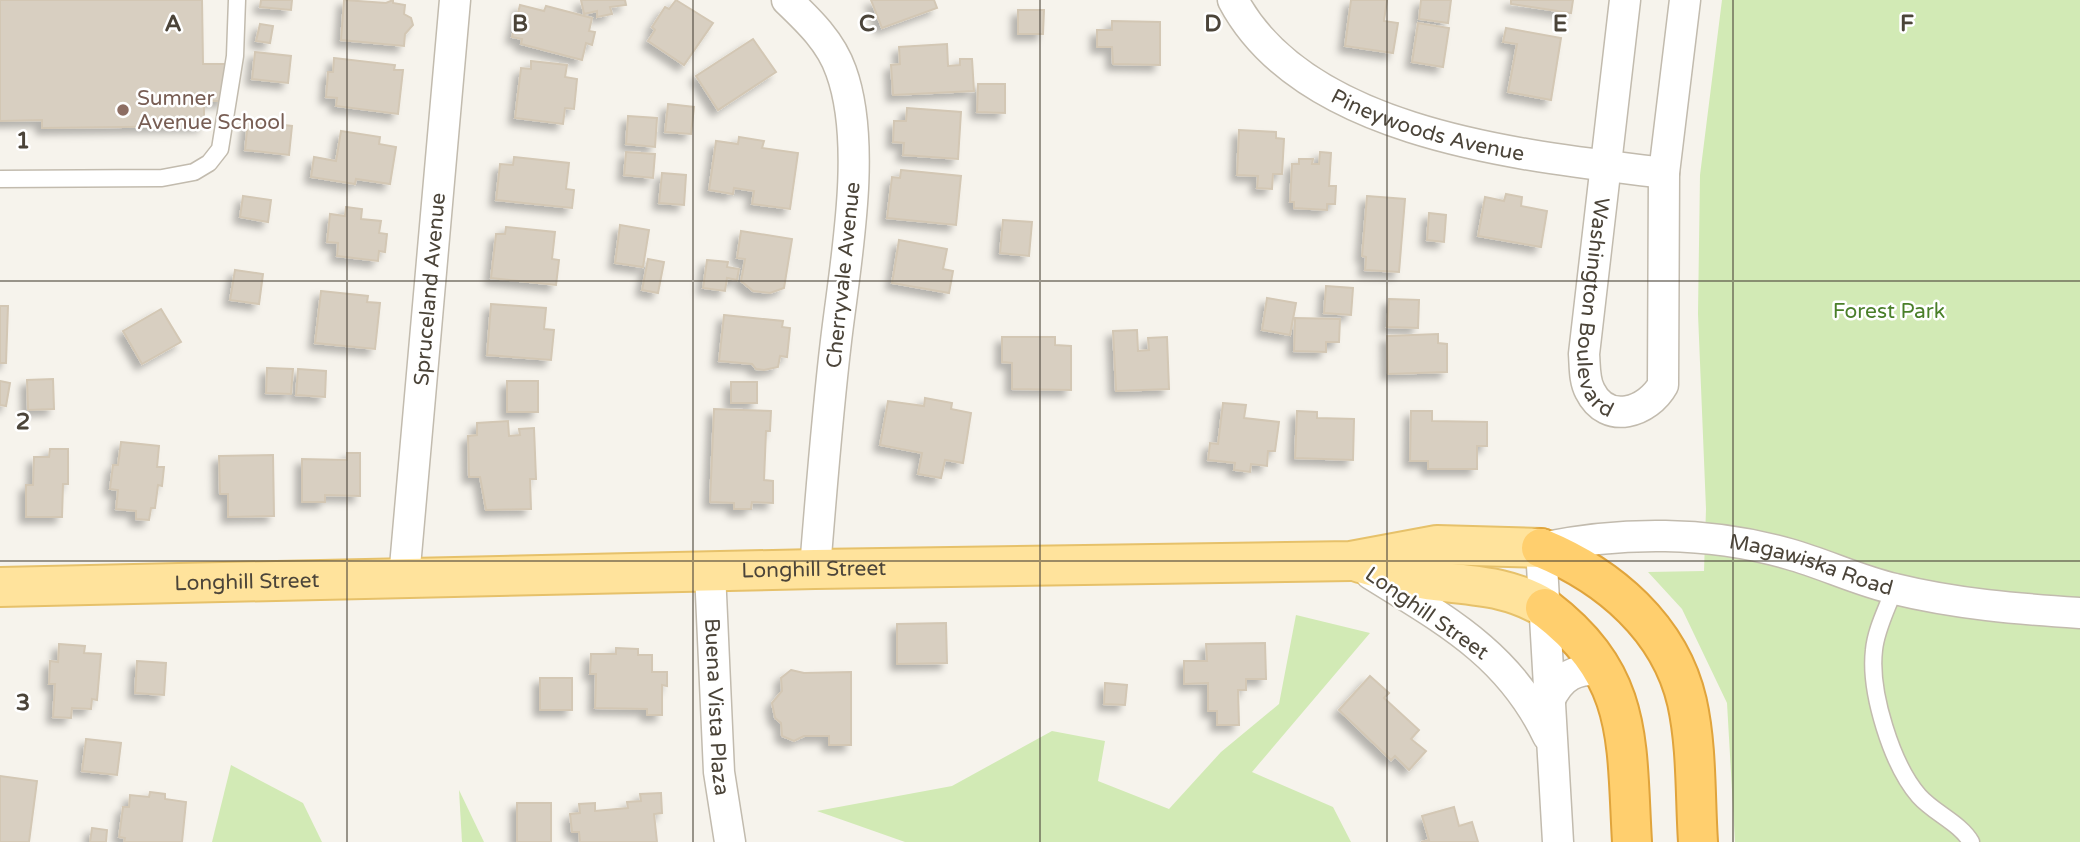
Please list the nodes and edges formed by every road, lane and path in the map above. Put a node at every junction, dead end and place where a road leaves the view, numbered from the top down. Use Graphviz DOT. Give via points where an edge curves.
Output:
graph roads {
  1 [pos="237,0"];
  2 [pos="455,0"];
  3 [pos="787,0"];
  4 [pos="1233,0"];
  5 [pos="1625,0"];
  6 [pos="1685,0"];
  7 [pos="1605,166"];
  8 [pos="1664,173"];
  9 [pos="0,179"];
  10 [pos="1541,548"];
  11 [pos="1351,561"];
  12 [pos="816,569"];
  13 [pos="710,572"];
  14 [pos="404,578"];
  15 [pos="0,587"];
  16 [pos="1894,589"];
  17 [pos="1545,608"];
  18 [pos="2080,613"];
  19 [pos="1604,670"];
  20 [pos="1549,701"];
  21 [pos="1551,742"];
  22 [pos="730,842"];
  23 [pos="1558,842"];
  24 [pos="1632,842"];
  25 [pos="1698,842"];
  26 [pos="1971,842"];
  1 -- 9 [label="lane" via="235,56 220,149 209,163 194,172 162,178"];
  2 -- 14 [label="street, Spruceland Avenue"];
  3 -- 12 [label="street, Cherryvale Avenue" via="814,26 841,71 852,154 850,229"];
  4 -- 7 [label="street, Pineywoods Avenue" via="1255,35 1282,61 1374,114 1460,141"];
  5 -- 7 [label="street, Washington Boulevard"];
  6 -- 8 [label="street, Washington Boulevard"];
  7 -- 8 [label="street, Pineywoods Avenue"];
  7 -- 8 [label="street, Washington Boulevard" via="1584,354 1591,393 1615,411 1645,408 1663,385"];
  10 -- 11 [label="main road" via="1437,545"];
  10 -- 16 [label="street, Magawiska Road" via="1613,537 1722,539 1791,554"];
  10 -- 17 [label="street, Longhill Street"];
  10 -- 25 [label="highway" via="1623,596 1668,656 1687,701"];
  11 -- 12 [label="main road, Longhill Street"];
  11 -- 17 [label="main road" via="1433,581 1508,590"];
  11 -- 21 [label="street, Longhill Street" via="1487,651 1519,687"];
  12 -- 13 [label="main road, Longhill Street"];
  13 -- 14 [label="main road, Longhill Street"];
  13 -- 22 [label="street, Buena Vista Plaza" via="719,772"];
  14 -- 15 [label="main road, Longhill Street"];
  16 -- 18 [label="street, Magawiska Road" via="1999,608"];
  16 -- 26 [label="lane" via="1874,650 1884,724 1913,790"];
  17 -- 19 [label="highway" via="1583,641"];
  17 -- 20 [label="street, Longhill Street"];
  19 -- 20 [label="street" via="1566,676"];
  19 -- 24 [label="highway" via="1622,713"];
  20 -- 21 [label="street, Longhill Street"];
  21 -- 23 [label="street, Longhill Street"];
}
